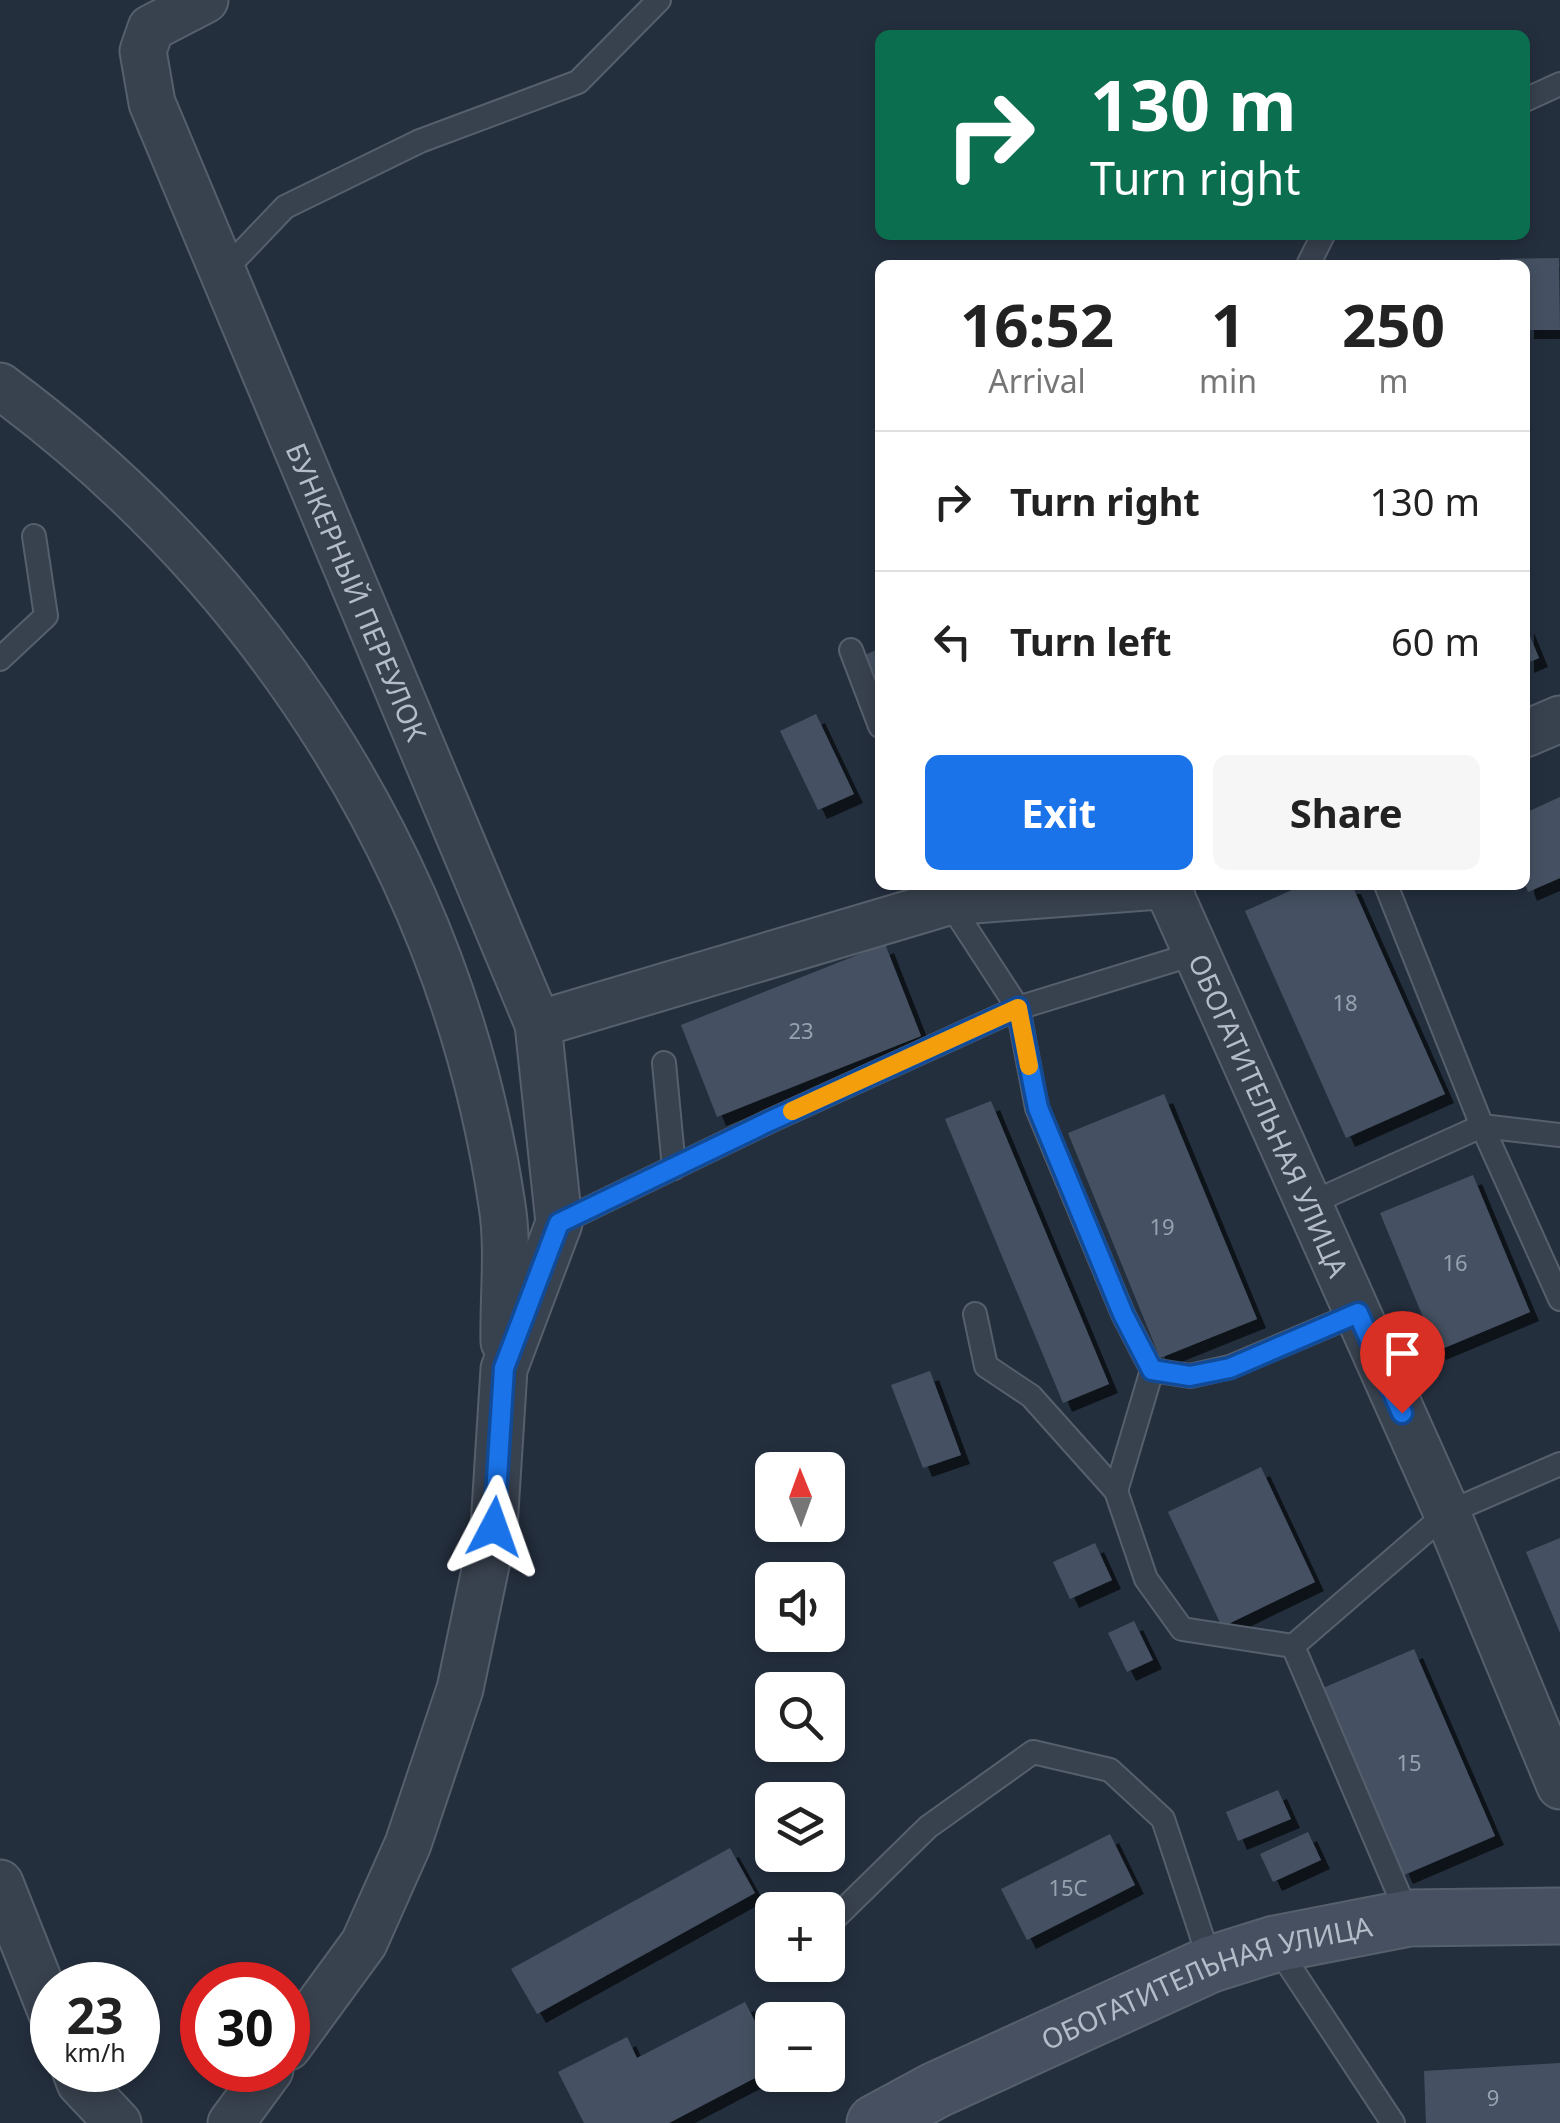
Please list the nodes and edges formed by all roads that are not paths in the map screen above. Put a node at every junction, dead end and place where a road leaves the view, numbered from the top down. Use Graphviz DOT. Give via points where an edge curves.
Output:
graph roads {
  1 [pos="204,0"];
  2 [pos="659,0"];
  3 [pos="1560,84"];
  4 [pos="1530,98"];
  5 [pos="223,272"];
  6 [pos="0,386"];
  7 [pos="34,536"];
  8 [pos="851,650"];
  9 [pos="0,659"];
  10 [pos="875,713"];
  11 [pos="1560,719"];
  12 [pos="1530,732"];
  13 [pos="1056,890"];
  14 [pos="1170,890"];
  15 [pos="1388,890"];
  16 [pos="945,894"];
  17 [pos="1196,953"];
  18 [pos="1018,1008"];
  19 [pos="538,1024"];
  20 [pos="664,1063"];
  21 [pos="1482,1126"];
  22 [pos="1560,1135"];
  23 [pos="674,1168"];
  24 [pos="1309,1204"];
  25 [pos="559,1223"];
  26 [pos="1560,1299"];
  27 [pos="1358,1313"];
  28 [pos="976,1314"];
  29 [pos="504,1368"];
  30 [pos="1152,1370"];
  31 [pos="1560,1464"];
  32 [pos="1116,1491"];
  33 [pos="1447,1513"];
  34 [pos="1293,1646"];
  35 [pos="1557,1767"];
  36 [pos="0,1882"];
  37 [pos="845,1908"];
  38 [pos="1560,1916"];
  39 [pos="1409,1918"];
  40 [pos="1275,1944"];
  41 [pos="32,1962"];
  42 [pos="1211,1964"];
  43 [pos="310,2017"];
  44 [pos="89,2092"];
  45 [pos="254,2092"];
  46 [pos="118,2123"];
  47 [pos="231,2123"];
  48 [pos="875,2123"];
  49 [pos="1393,2123"];
  1 -- 5 [label="street, БУНКЕРНЫЙ ПЕРЕУЛОК" via="151,28 142,51 152,104"];
  2 -- 5 [label="lane" via="578,82 420,142 285,207"];
  3 -- 4 [label="lane"];
  5 -- 19 [label="street, БУНКЕРНЫЙ ПЕРЕУЛОК"];
  6 -- 29 [label="street" via="130,492 241,613 336,747 412,893 468,1048 503,1208"];
  7 -- 9 [label="lane" via="46,616"];
  8 -- 10 [label="lane"];
  11 -- 12 [label="street"];
  13 -- 16 [label="street"];
  14 -- 17 [label="street, ОБОГАТИТЕЛЬНАЯ УЛИЦА"];
  15 -- 21 [label="lane"];
  16 -- 18 [label="lane"];
  16 -- 19 [label="street"];
  17 -- 18 [label="lane"];
  17 -- 24 [label="street, ОБОГАТИТЕЛЬНАЯ УЛИЦА"];
  18 -- 23 [label="lane"];
  18 -- 30 [label="lane" via="1038,1108"];
  19 -- 25 [label="street, БУНКЕРНЫЙ ПЕРЕУЛОК"];
  20 -- 23 [label="lane"];
  21 -- 22 [label="lane"];
  21 -- 24 [label="lane"];
  21 -- 26 [label="lane"];
  23 -- 25 [label="lane"];
  24 -- 27 [label="street, ОБОГАТИТЕЛЬНАЯ УЛИЦА"];
  25 -- 29 [label="street"];
  27 -- 30 [label="lane" via="1230,1368 1190,1376"];
  27 -- 33 [label="street, ОБОГАТИТЕЛЬНАЯ УЛИЦА"];
  28 -- 32 [label="lane" via="986,1366 1031,1396"];
  29 -- 43 [label="street" via="494,1527 460,1689 408,1844 364,1943"];
  30 -- 32 [label="lane"];
  31 -- 33 [label="lane"];
  32 -- 34 [label="lane" via="1146,1579 1182,1629"];
  33 -- 34 [label="lane"];
  33 -- 35 [label="street, ОБОГАТИТЕЛЬНАЯ УЛИЦА"];
  34 -- 39 [label="lane"];
  36 -- 41 [label="street"];
  37 -- 42 [label="lane" via="928,1827 1033,1752 1110,1770 1163,1819"];
  38 -- 39 [label="street, ОБОГАТИТЕЛЬНАЯ УЛИЦА"];
  39 -- 40 [label="street, ОБОГАТИТЕЛЬНАЯ УЛИЦА"];
  40 -- 42 [label="street, ОБОГАТИТЕЛЬНАЯ УЛИЦА"];
  40 -- 49 [label="lane"];
  42 -- 48 [label="street, ОБОГАТИТЕЛЬНАЯ УЛИЦА"];
  44 -- 46 [label="street"];
  45 -- 47 [label="street"];
}
